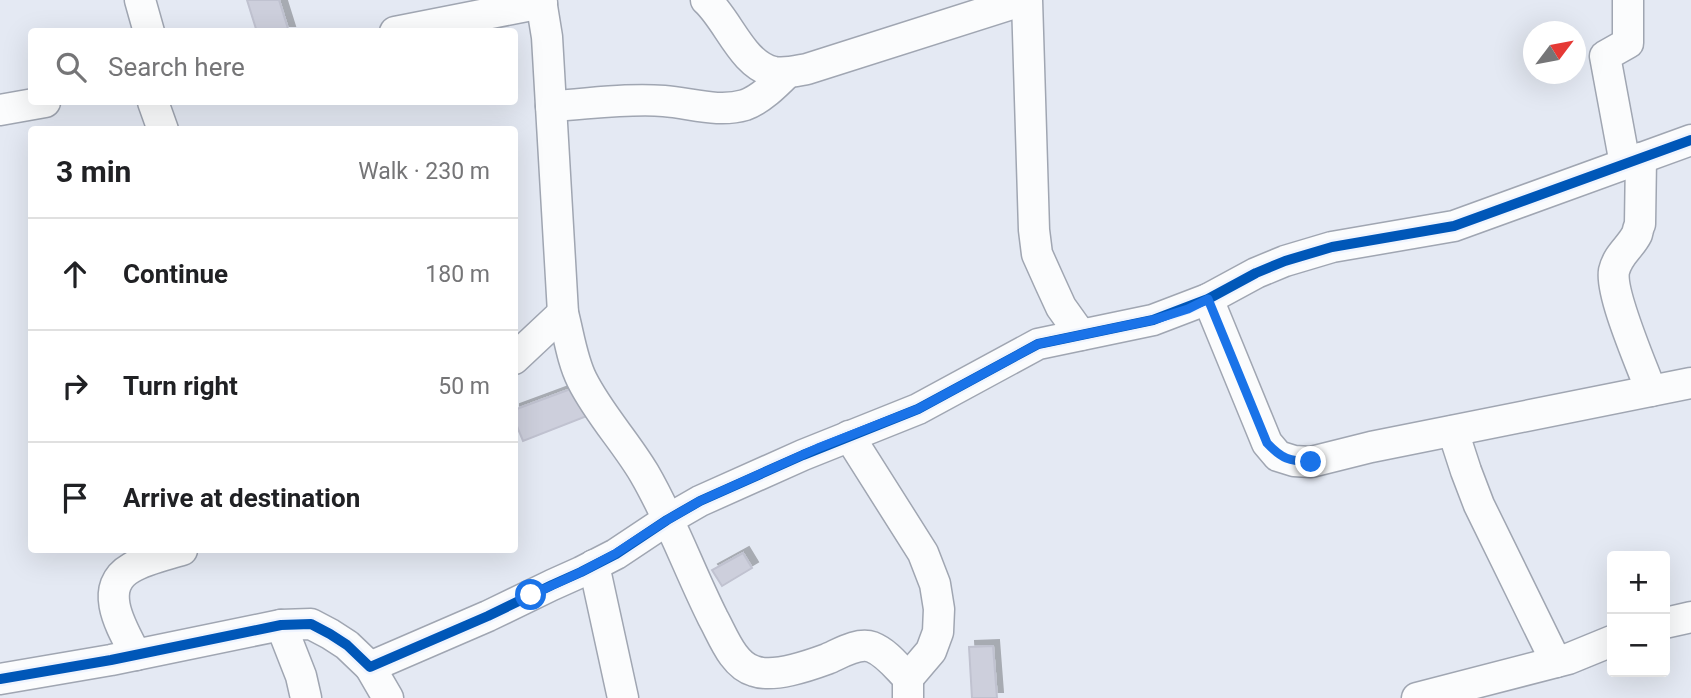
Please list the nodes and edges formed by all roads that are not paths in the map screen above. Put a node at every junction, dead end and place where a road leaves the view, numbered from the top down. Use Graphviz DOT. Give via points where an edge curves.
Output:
graph roads {
  1 [pos="140,0"];
  2 [pos="1025,0"];
  3 [pos="1628,0"];
  4 [pos="541,1"];
  5 [pos="719,4"];
  6 [pos="148,28"];
  7 [pos="414,28"];
  8 [pos="788,73"];
  9 [pos="28,105"];
  10 [pos="154,105"];
  11 [pos="551,106"];
  12 [pos="0,110"];
  13 [pos="162,126"];
  14 [pos="1691,140"];
  15 [pos="1633,161"];
  16 [pos="1208,299"];
  17 [pos="564,313"];
  18 [pos="1081,335"];
  19 [pos="518,355"];
  20 [pos="1691,383"];
  21 [pos="1651,391"];
  22 [pos="1453,431"];
  23 [pos="849,436"];
  24 [pos="667,520"];
  25 [pos="173,553"];
  26 [pos="594,565"];
  27 [pos="1691,617"];
  28 [pos="1670,622"];
  29 [pos="281,625"];
  30 [pos="1607,643"];
  31 [pos="136,655"];
  32 [pos="1556,662"];
  33 [pos="370,667"];
  34 [pos="0,679"];
  35 [pos="908,688"];
  36 [pos="1453,693"];
  37 [pos="306,698"];
  38 [pos="388,698"];
  39 [pos="623,698"];
  40 [pos="1417,698"];
  1 -- 6 [label="street"];
  2 -- 8 [label="street"];
  2 -- 18 [label="street" via="1037,254"];
  3 -- 15 [label="street" via="1628,43 1605,56"];
  4 -- 7 [label="street"];
  4 -- 11 [label="street"];
  5 -- 8 [label="street" via="744,52 757,65"];
  8 -- 11 [label="street" via="747,104 727,109 654,100"];
  9 -- 12 [label="street"];
  10 -- 13 [label="street"];
  11 -- 17 [label="street"];
  14 -- 15 [label="street"];
  15 -- 16 [label="street" via="1454,226 1332,247 1285,261"];
  15 -- 21 [label="street" via="1640,224 1622,252 1613,279"];
  16 -- 18 [label="street" via="1153,320"];
  16 -- 22 [label="street" via="1267,443 1279,456 1311,462"];
  17 -- 19 [label="street"];
  17 -- 24 [label="street" via="582,380 645,475"];
  18 -- 23 [label="street" via="1038,344 918,409"];
  20 -- 21 [label="street"];
  21 -- 22 [label="street"];
  22 -- 32 [label="street" via="1479,505"];
  23 -- 24 [label="street"];
  23 -- 35 [label="street" via="923,553 935,584 938,632"];
  24 -- 26 [label="street"];
  24 -- 35 [label="street" via="733,656 752,671 791,670 870,646 887,655"];
  25 -- 31 [label="street" via="130,568 119,578 113,597 116,614"];
  26 -- 33 [label="street"];
  26 -- 39 [label="street"];
  27 -- 28 [label="street"];
  29 -- 31 [label="street"];
  29 -- 33 [label="street" via="311,624 347,645"];
  29 -- 37 [label="street"];
  30 -- 32 [label="street"];
  31 -- 34 [label="street"];
  32 -- 36 [label="street"];
  33 -- 38 [label="street"];
  36 -- 40 [label="street"];
}
